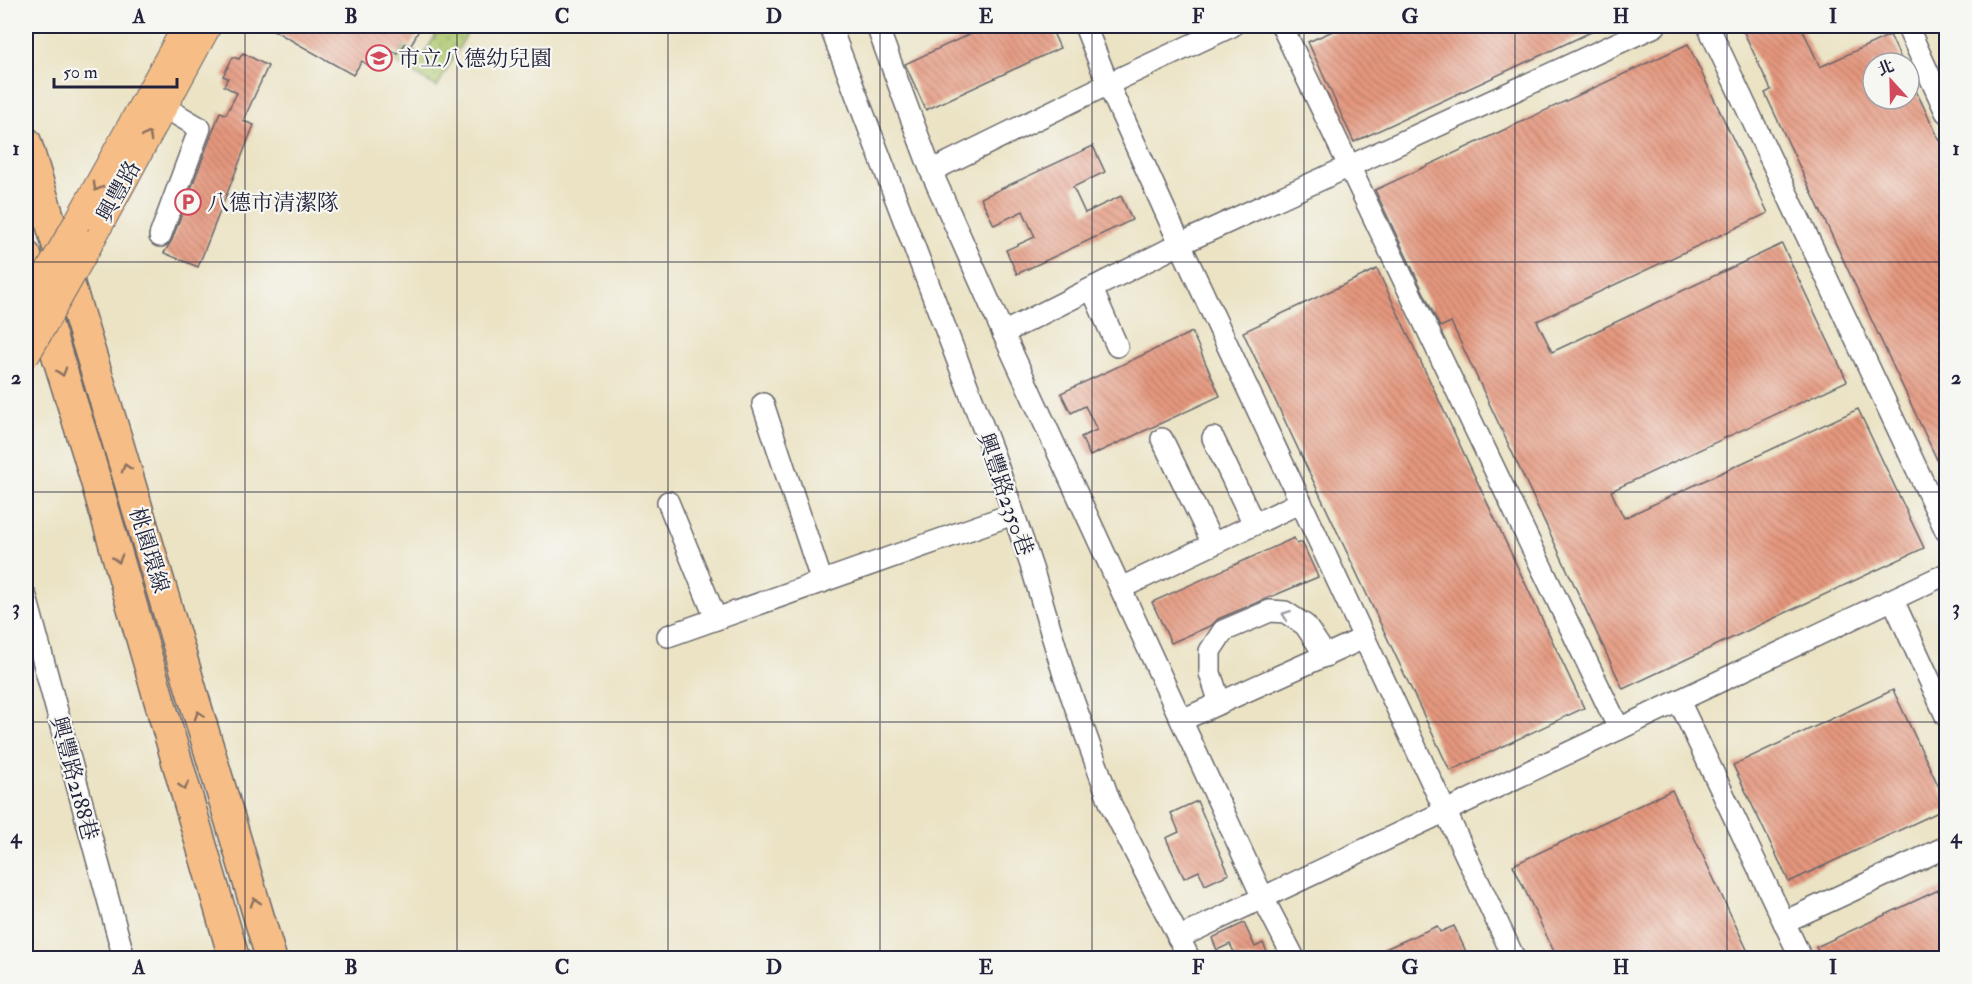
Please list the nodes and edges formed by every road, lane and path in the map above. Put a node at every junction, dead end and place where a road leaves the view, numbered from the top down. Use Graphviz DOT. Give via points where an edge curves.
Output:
graph roads {
  1 [pos="186,26"];
  2 [pos="208,26"];
  3 [pos="830,26"];
  4 [pos="878,26"];
  5 [pos="1085,26"];
  6 [pos="1232,26"];
  7 [pos="1282,26"];
  8 [pos="1655,26"];
  9 [pos="1708,26"];
  10 [pos="1907,26"];
  11 [pos="1108,84"];
  12 [pos="155,102"];
  13 [pos="1947,112"];
  14 [pos="26,142"];
  15 [pos="1349,166"];
  16 [pos="931,171"];
  17 [pos="83,232"];
  18 [pos="160,236"];
  19 [pos="1180,244"];
  20 [pos="26,256"];
  21 [pos="1092,289"];
  22 [pos="26,310"];
  23 [pos="1003,333"];
  24 [pos="1117,346"];
  25 [pos="26,356"];
  26 [pos="763,404"];
  27 [pos="1213,438"];
  28 [pos="1161,439"];
  29 [pos="668,502"];
  30 [pos="1301,502"];
  31 [pos="1013,514"];
  32 [pos="1254,524"];
  33 [pos="1947,531"];
  34 [pos="1213,544"];
  35 [pos="1947,574"];
  36 [pos="822,582"];
  37 [pos="1121,588"];
  38 [pos="26,597"];
  39 [pos="1893,600"];
  40 [pos="716,619"];
  41 [pos="668,636"];
  42 [pos="1364,638"];
  43 [pos="1326,656"];
  44 [pos="1679,701"];
  45 [pos="1220,703"];
  46 [pos="1947,716"];
  47 [pos="1182,720"];
  48 [pos="1619,729"];
  49 [pos="1445,812"];
  50 [pos="1947,847"];
  51 [pos="1263,898"];
  52 [pos="1784,922"];
  53 [pos="1178,938"];
  54 [pos="124,958"];
  55 [pos="234,958"];
  56 [pos="272,958"];
  57 [pos="1190,958"];
  58 [pos="1294,958"];
  59 [pos="1514,958"];
  60 [pos="1801,958"];
  1 -- 12 [label="main road, 興豐路"];
  2 -- 12 [label="main road, 興豐路"];
  3 -- 31 [label="street, 興豐路2350巷"];
  4 -- 16 [label="street"];
  5 -- 11 [label="street"];
  6 -- 11 [label="street"];
  7 -- 15 [label="street"];
  8 -- 15 [label="street"];
  9 -- 33 [label="street"];
  10 -- 13 [label="street"];
  11 -- 16 [label="street"];
  11 -- 19 [label="street"];
  12 -- 17 [label="main road, 興豐路"];
  12 -- 18 [label="street" via="200,128"];
  56 -- 14 [label="highway, 桃園環線, one-way"];
  15 -- 19 [label="street"];
  15 -- 48 [label="street"];
  16 -- 23 [label="street"];
  17 -- 22 [label="main road, 興豐路, bridge"];
  17 -- 25 [label="main road, 興豐路, bridge"];
  19 -- 21 [label="street"];
  19 -- 30 [label="street"];
  20 -- 55 [label="highway, 桃園環線, one-way" via="88,454"];
  21 -- 23 [label="street"];
  21 -- 24 [label="street"];
  23 -- 37 [label="street"];
  26 -- 36 [label="street"];
  27 -- 32 [label="street"];
  28 -- 34 [label="street"];
  29 -- 40 [label="street"];
  30 -- 32 [label="street"];
  30 -- 42 [label="street"];
  31 -- 36 [label="street"];
  31 -- 53 [label="street, 興豐路2350巷" via="1110,805"];
  32 -- 34 [label="street"];
  34 -- 37 [label="street"];
  35 -- 39 [label="street"];
  36 -- 40 [label="street"];
  37 -- 47 [label="street"];
  38 -- 54 [label="street, 興豐路2188巷"];
  39 -- 44 [label="street"];
  39 -- 46 [label="street"];
  40 -- 41 [label="street"];
  42 -- 43 [label="street"];
  42 -- 49 [label="street"];
  43 -- 45 [label="street"];
  43 -- 45 [label="street, one-way" via="1305,625 1286,612 1270,611 1223,631 1210,651 1210,673"];
  44 -- 48 [label="street"];
  44 -- 52 [label="street"];
  45 -- 47 [label="street"];
  47 -- 51 [label="street"];
  48 -- 49 [label="street"];
  49 -- 51 [label="street"];
  49 -- 59 [label="street"];
  50 -- 52 [label="street"];
  51 -- 53 [label="street"];
  51 -- 58 [label="street"];
  52 -- 60 [label="street"];
  53 -- 57 [label="street, 興豐路2350巷"];
}
